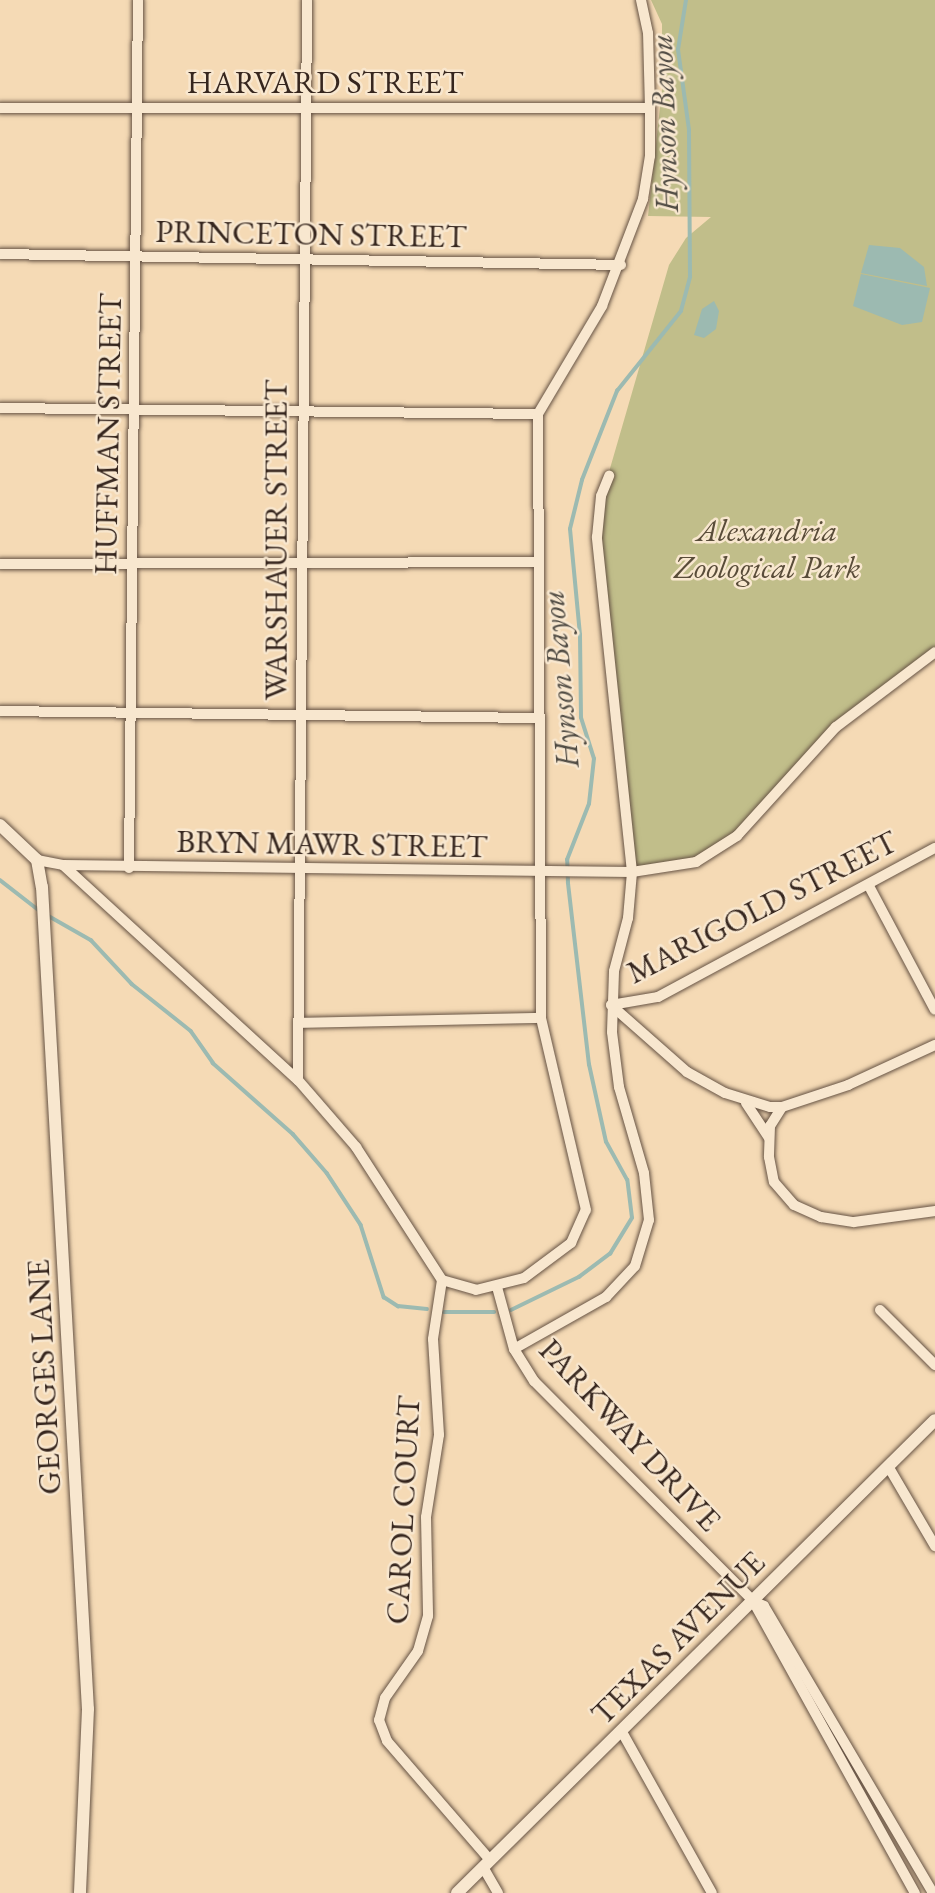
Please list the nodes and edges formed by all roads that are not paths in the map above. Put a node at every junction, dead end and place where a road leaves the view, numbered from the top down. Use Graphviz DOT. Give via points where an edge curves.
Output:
graph roads {
  1 [pos="138,0"];
  2 [pos="307,0"];
  3 [pos="641,0"];
  4 [pos="0,108"];
  5 [pos="305,108"];
  6 [pos="650,108"];
  7 [pos="137,109"];
  8 [pos="0,254"];
  9 [pos="304,257"];
  10 [pos="136,258"];
  11 [pos="621,265"];
  12 [pos="0,408"];
  13 [pos="134,409"];
  14 [pos="303,411"];
  15 [pos="538,414"];
  16 [pos="609,476"];
  17 [pos="536,562"];
  18 [pos="0,564"];
  19 [pos="133,565"];
  20 [pos="302,565"];
  21 [pos="935,652"];
  22 [pos="0,711"];
  23 [pos="131,713"];
  24 [pos="301,715"];
  25 [pos="538,718"];
  26 [pos="0,825"];
  27 [pos="935,848"];
  28 [pos="37,860"];
  29 [pos="63,865"];
  30 [pos="129,868"];
  31 [pos="300,870"];
  32 [pos="539,872"];
  33 [pos="632,872"];
  34 [pos="869,886"];
  35 [pos="611,1005"];
  36 [pos="935,1010"];
  37 [pos="541,1018"];
  38 [pos="299,1023"];
  39 [pos="935,1045"];
  40 [pos="298,1080"];
  41 [pos="743,1100"];
  42 [pos="782,1107"];
  43 [pos="769,1138"];
  44 [pos="935,1211"];
  45 [pos="442,1280"];
  46 [pos="497,1287"];
  47 [pos="880,1310"];
  48 [pos="514,1349"];
  49 [pos="935,1365"];
  50 [pos="935,1420"];
  51 [pos="888,1466"];
  52 [pos="935,1546"];
  53 [pos="752,1601"];
  54 [pos="622,1732"];
  55 [pos="486,1864"];
  56 [pos="80,1893"];
  57 [pos="457,1893"];
  58 [pos="498,1893"];
  59 [pos="712,1893"];
  60 [pos="915,1893"];
  61 [pos="933,1893"];
  1 -- 7 [label="street, HUFFMAN STREET"];
  2 -- 5 [label="street, WARSHAUER STREET"];
  3 -- 6 [label="street" via="648,33"];
  4 -- 7 [label="street, HARVARD STREET"];
  5 -- 6 [label="street, HARVARD STREET"];
  5 -- 7 [label="street, HARVARD STREET"];
  5 -- 9 [label="street, WARSHAUER STREET"];
  6 -- 11 [label="street" via="650,156 643,199"];
  7 -- 10 [label="street, HUFFMAN STREET"];
  8 -- 10 [label="street, PRINCETON STREET"];
  9 -- 10 [label="street, PRINCETON STREET"];
  9 -- 11 [label="street, PRINCETON STREET"];
  9 -- 14 [label="street, WARSHAUER STREET"];
  10 -- 13 [label="street, HUFFMAN STREET"];
  11 -- 15 [label="street"];
  12 -- 13 [label="street"];
  13 -- 14 [label="street"];
  13 -- 19 [label="street, HUFFMAN STREET"];
  14 -- 15 [label="street"];
  14 -- 20 [label="street, WARSHAUER STREET"];
  15 -- 17 [label="street"];
  16 -- 33 [label="street" via="601,496 597,537"];
  17 -- 20 [label="street"];
  17 -- 25 [label="street"];
  18 -- 19 [label="street"];
  19 -- 20 [label="street"];
  19 -- 23 [label="street, HUFFMAN STREET"];
  20 -- 24 [label="street, WARSHAUER STREET"];
  21 -- 33 [label="street, BRYN MAWR STREET" via="836,727 729,842 696,862"];
  22 -- 23 [label="street"];
  23 -- 24 [label="street"];
  23 -- 30 [label="street, HUFFMAN STREET"];
  24 -- 25 [label="street"];
  24 -- 31 [label="street, WARSHAUER STREET"];
  25 -- 32 [label="street"];
  26 -- 28 [label="street"];
  27 -- 34 [label="street, MARIGOLD STREET"];
  28 -- 29 [label="street, BRYN MAWR STREET"];
  28 -- 56 [label="street, GEORGES LANE" via="43,887 88,1709"];
  29 -- 30 [label="street, BRYN MAWR STREET"];
  29 -- 40 [label="street"];
  30 -- 31 [label="street, BRYN MAWR STREET"];
  31 -- 32 [label="street, BRYN MAWR STREET"];
  31 -- 38 [label="street, WARSHAUER STREET"];
  32 -- 33 [label="street, BRYN MAWR STREET"];
  32 -- 37 [label="street"];
  33 -- 35 [label="street"];
  34 -- 35 [label="street, MARIGOLD STREET" via="658,998"];
  34 -- 36 [label="street"];
  35 -- 41 [label="street" via="687,1072"];
  35 -- 48 [label="street" via="619,1087 649,1203 645,1243 635,1266 607,1297"];
  37 -- 38 [label="street"];
  37 -- 46 [label="street" via="586,1209 564,1251 524,1279"];
  38 -- 40 [label="street, WARSHAUER STREET"];
  39 -- 42 [label="street" via="848,1085"];
  40 -- 45 [label="street" via="356,1147"];
  41 -- 42 [label="street"];
  41 -- 43 [label="street"];
  42 -- 43 [label="street"];
  43 -- 44 [label="street" via="774,1182 783,1198 808,1213 854,1222"];
  45 -- 46 [label="street" via="466,1289"];
  45 -- 55 [label="street, CAROL COURT" via="433,1339 439,1435 426,1517 428,1616 418,1651 385,1698 379,1720 387,1741"];
  46 -- 48 [label="street, PARKWAY DRIVE"];
  47 -- 49 [label="street"];
  48 -- 53 [label="street, PARKWAY DRIVE" via="534,1381"];
  50 -- 51 [label="street, TEXAS AVENUE"];
  51 -- 52 [label="street"];
  51 -- 53 [label="street, TEXAS AVENUE"];
  53 -- 54 [label="street, TEXAS AVENUE"];
  53 -- 60 [label="street, PARKWAY DRIVE"];
  53 -- 61 [label="street, PARKWAY DRIVE" via="764,1606"];
  54 -- 55 [label="street, TEXAS AVENUE"];
  54 -- 59 [label="street"];
  55 -- 57 [label="street, TEXAS AVENUE"];
  55 -- 58 [label="street, CAROL COURT"];
}
